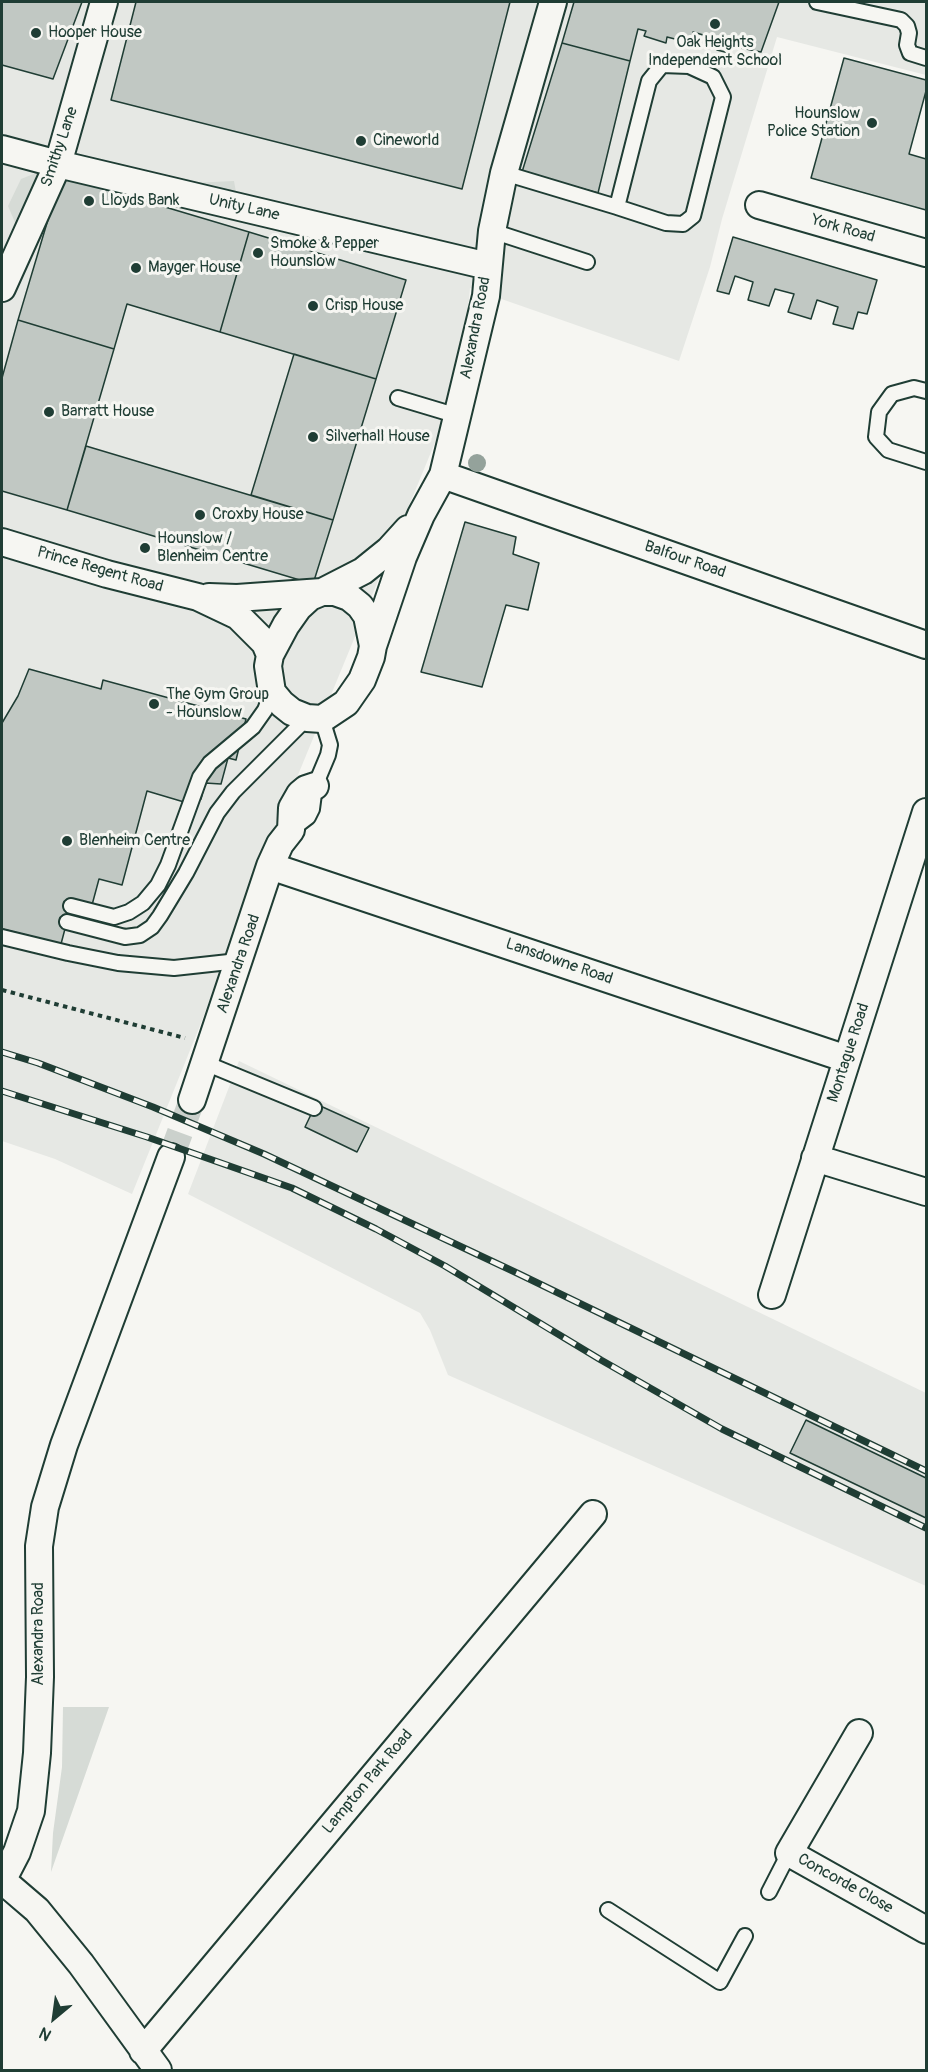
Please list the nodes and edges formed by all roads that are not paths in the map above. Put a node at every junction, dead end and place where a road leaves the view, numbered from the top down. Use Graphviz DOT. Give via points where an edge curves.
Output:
graph roads {
  1 [pos="104,2"];
  2 [pos="553,2"];
  3 [pos="817,2"];
  4 [pos="927,58"];
  5 [pos="2,149"];
  6 [pos="58,164"];
  7 [pos="504,173"];
  8 [pos="759,205"];
  9 [pos="617,207"];
  10 [pos="492,231"];
  11 [pos="927,253"];
  12 [pos="587,262"];
  13 [pos="488,266"];
  14 [pos="2,288"];
  15 [pos="927,392"];
  16 [pos="398,398"];
  17 [pos="458,416"];
  18 [pos="927,462"];
  19 [pos="443,475"];
  20 [pos="421,515"];
  21 [pos="2,542"];
  22 [pos="322,592"];
  23 [pos="198,597"];
  24 [pos="927,645"];
  25 [pos="373,646"];
  26 [pos="270,655"];
  27 [pos="272,692"];
  28 [pos="314,718"];
  29 [pos="315,786"];
  30 [pos="927,813"];
  31 [pos="270,866"];
  32 [pos="71,906"];
  33 [pos="67,922"];
  34 [pos="2,937"];
  35 [pos="238,961"];
  36 [pos="208,1054"];
  37 [pos="847,1059"];
  38 [pos="192,1100"];
  39 [pos="314,1108"];
  40 [pos="171,1157"];
  41 [pos="815,1158"];
  42 [pos="927,1192"];
  43 [pos="772,1295"];
  44 [pos="593,1514"];
  45 [pos="859,1733"];
  46 [pos="789,1853"];
  47 [pos="2,1881"];
  48 [pos="769,1892"];
  49 [pos="608,1910"];
  50 [pos="927,1930"];
  51 [pos="745,1936"];
  52 [pos="151,2061"];
  1 -- 6 [label="street, Smithy Lane"];
  2 -- 7 [label="street, Alexandra Road"];
  3 -- 4 [label="lane" via="901,20 909,33 910,53"];
  5 -- 6 [label="street, Unity Lane"];
  6 -- 13 [label="street, Unity Lane"];
  6 -- 14 [label="street, Smithy Lane"];
  7 -- 9 [label="lane"];
  7 -- 10 [label="street, Alexandra Road"];
  8 -- 11 [label="street, York Road"];
  9 -- 9 [label="lane" via="649,81 662,65 689,66 713,77 723,97 693,216 683,224 666,223"];
  10 -- 12 [label="lane"];
  10 -- 13 [label="street, Alexandra Road"];
  13 -- 17 [label="street, Alexandra Road" via="486,296"];
  15 -- 18 [label="lane" via="914,388 892,394 879,412 876,437 888,450"];
  16 -- 17 [label="lane"];
  17 -- 19 [label="street, Alexandra Road"];
  19 -- 20 [label="street, Alexandra Road"];
  19 -- 24 [label="street, Balfour Road"];
  20 -- 22 [label="street, Prince Regent Road" via="363,572"];
  20 -- 25 [label="street, Alexandra Road"];
  21 -- 23 [label="street, Prince Regent Road"];
  22 -- 23 [label="street, Prince Regent Road"];
  22 -- 25 [label="street" via="335,592 360,606 367,616"];
  22 -- 26 [label="street" via="298,608"];
  23 -- 26 [label="street, Prince Regent Road" via="238,616 265,643"];
  25 -- 28 [label="street" via="368,667 354,694 346,703"];
  26 -- 27 [label="street" via="268,678"];
  27 -- 28 [label="street" via="292,712"];
  27 -- 32 [label="lane" via="253,728 210,763 200,777 168,865 143,903 114,917"];
  28 -- 29 [label="lane" via="330,745"];
  28 -- 33 [label="lane" via="233,792 152,927 140,935 125,937"];
  29 -- 31 [label="street, Alexandra Road" via="300,794 292,808 291,830"];
  30 -- 37 [label="street, Montague Road"];
  31 -- 35 [label="street, Alexandra Road"];
  31 -- 37 [label="street, Lansdowne Road"];
  34 -- 35 [label="lane" via="118,963 174,968"];
  35 -- 36 [label="street, Alexandra Road"];
  36 -- 38 [label="street, Alexandra Road"];
  36 -- 39 [label="lane"];
  37 -- 41 [label="street, Montague Road"];
  40 -- 47 [label="street, Alexandra Road" via="64,1445 45,1507 39,1546 40,1677 31,1811"];
  41 -- 42 [label="street"];
  41 -- 43 [label="street, Montague Road"];
  44 -- 52 [label="street, Lampton Park Road"];
  45 -- 46 [label="street, Concorde Close"];
  46 -- 48 [label="lane"];
  46 -- 50 [label="street, Concorde Close"];
  47 -- 52 [label="street, Alexandra Road" via="37,1910"];
  49 -- 51 [label="lane" via="720,1982"];
}
